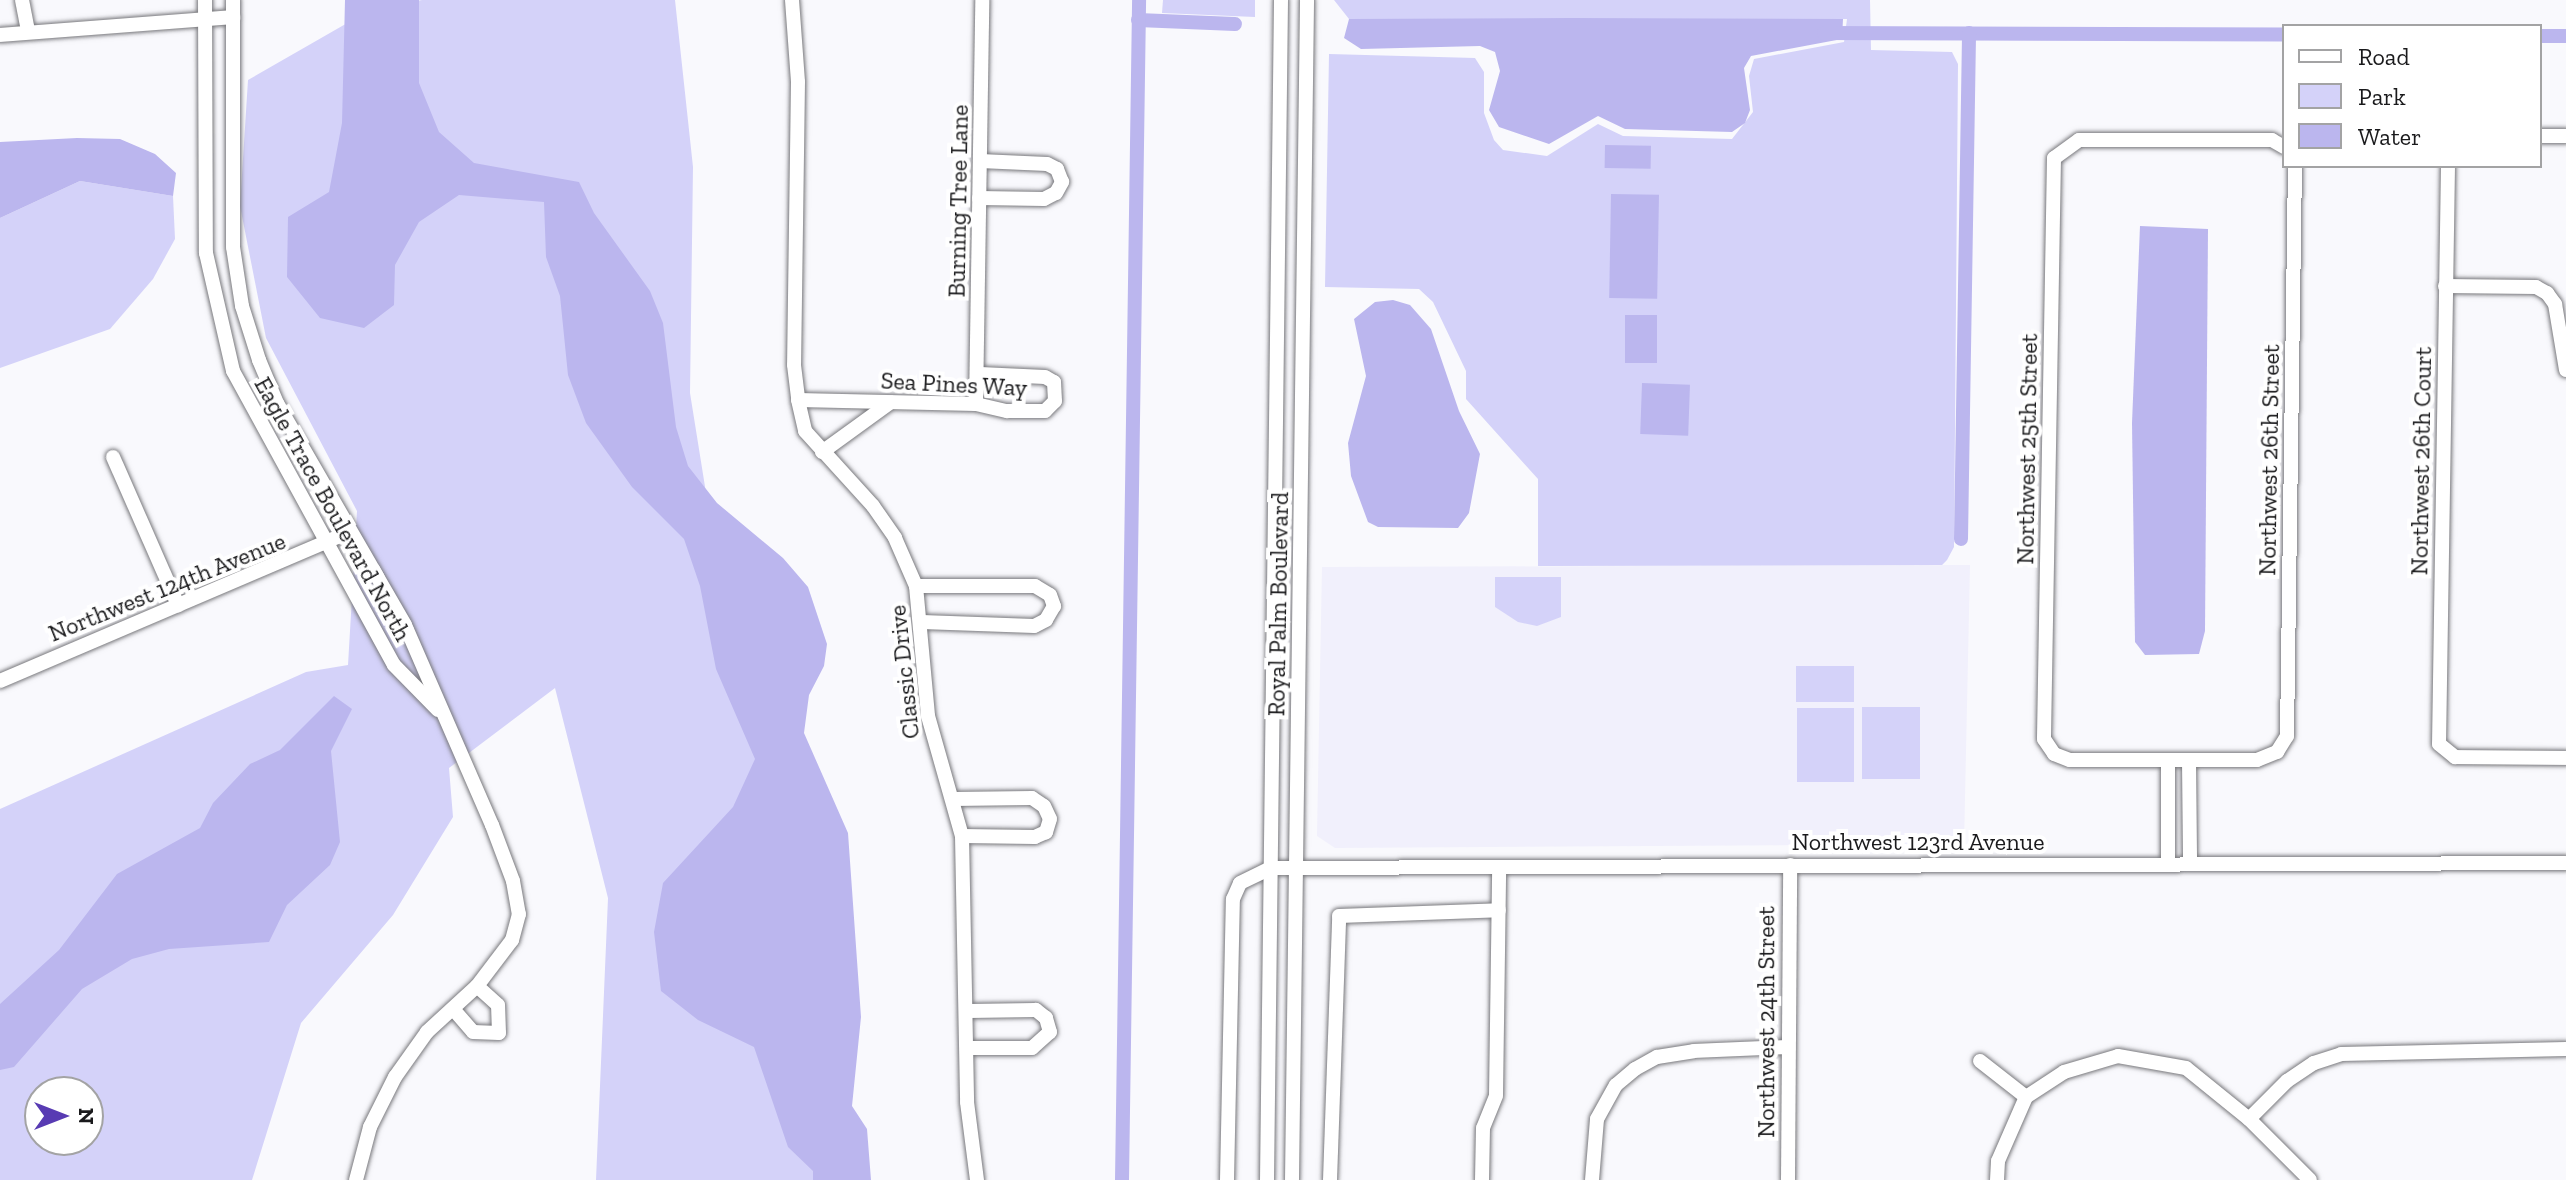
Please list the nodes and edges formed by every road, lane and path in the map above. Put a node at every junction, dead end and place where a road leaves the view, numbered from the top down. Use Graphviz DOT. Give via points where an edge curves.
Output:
graph roads {
  1 [pos="22,0"];
  2 [pos="205,0"];
  3 [pos="233,0"];
  4 [pos="792,0"];
  5 [pos="982,0"];
  6 [pos="1281,0"];
  7 [pos="1307,0"];
  8 [pos="233,17"];
  9 [pos="206,18"];
  10 [pos="28,31"];
  11 [pos="0,35"];
  12 [pos="2542,136"];
  13 [pos="2566,136"];
  14 [pos="2282,146"];
  15 [pos="980,161"];
  16 [pos="2295,168"];
  17 [pos="2448,168"];
  18 [pos="979,198"];
  19 [pos="2445,286"];
  20 [pos="2566,370"];
  21 [pos="980,374"];
  22 [pos="798,400"];
  23 [pos="892,402"];
  24 [pos="976,404"];
  25 [pos="822,452"];
  26 [pos="113,457"];
  27 [pos="350,532"];
  28 [pos="326,546"];
  29 [pos="916,586"];
  30 [pos="178,605"];
  31 [pos="922,622"];
  32 [pos="0,681"];
  33 [pos="444,716"];
  34 [pos="2566,758"];
  35 [pos="2168,761"];
  36 [pos="2189,761"];
  37 [pos="953,799"];
  38 [pos="962,836"];
  39 [pos="2566,863"];
  40 [pos="2168,864"];
  41 [pos="2190,864"];
  42 [pos="1790,865"];
  43 [pos="1499,867"];
  44 [pos="1271,868"];
  45 [pos="1296,868"];
  46 [pos="1499,910"];
  47 [pos="477,986"];
  48 [pos="454,1010"];
  49 [pos="969,1011"];
  50 [pos="1786,1047"];
  51 [pos="967,1048"];
  52 [pos="2566,1049"];
  53 [pos="1980,1061"];
  54 [pos="2026,1097"];
  55 [pos="2249,1119"];
  56 [pos="356,1180"];
  57 [pos="977,1180"];
  58 [pos="1227,1180"];
  59 [pos="1267,1180"];
  60 [pos="1292,1180"];
  61 [pos="1330,1180"];
  62 [pos="1482,1180"];
  63 [pos="1592,1180"];
  64 [pos="1788,1180"];
  65 [pos="1997,1180"];
  66 [pos="2310,1180"];
  1 -- 10 [label="street"];
  2 -- 9 [label="street, Eagle Trace Boulevard North"];
  3 -- 8 [label="street, Eagle Trace Boulevard North"];
  4 -- 22 [label="street, Classic Drive" via="798,82"];
  5 -- 15 [label="street, Burning Tree Lane"];
  6 -- 44 [label="street, Royal Palm Boulevard"];
  7 -- 45 [label="street, Royal Palm Boulevard"];
  8 -- 9 [label="street"];
  8 -- 27 [label="street, Eagle Trace Boulevard North" via="233,247 242,306 277,403"];
  9 -- 10 [label="street"];
  9 -- 28 [label="street, Eagle Trace Boulevard North" via="206,253 216,313 253,415"];
  10 -- 11 [label="street"];
  12 -- 13 [label="street"];
  14 -- 35 [label="street, Northwest 25th Street" via="2272,140 2079,140 2054,158 2044,739 2054,754 2070,760"];
  15 -- 18 [label="street, Burning Tree Lane"];
  15 -- 18 [label="street" via="1047,164 1057,169 1062,182 1044,199"];
  16 -- 36 [label="street, Northwest 26th Street" via="2287,736 2277,752 2257,760"];
  17 -- 19 [label="street, Northwest 26th Court"];
  18 -- 21 [label="street, Burning Tree Lane"];
  19 -- 20 [label="street" via="2536,287 2547,293 2555,304"];
  19 -- 34 [label="street, Northwest 26th Court" via="2439,744 2446,754"];
  21 -- 24 [label="street, Burning Tree Lane"];
  21 -- 24 [label="street, Sea Pines Way" via="1045,377 1057,392 1045,411"];
  22 -- 23 [label="street, Sea Pines Way"];
  22 -- 25 [label="street, Classic Drive" via="805,431"];
  23 -- 24 [label="street, Sea Pines Way"];
  23 -- 25 [label="street"];
  25 -- 29 [label="street, Classic Drive" via="873,506 895,538"];
  26 -- 30 [label="street"];
  27 -- 28 [label="street, Northwest 124th Avenue"];
  27 -- 33 [label="street, Eagle Trace Boulevard North" via="405,625"];
  28 -- 30 [label="street, Northwest 124th Avenue"];
  28 -- 33 [label="street, Eagle Trace Boulevard North" via="394,665"];
  29 -- 31 [label="street, Classic Drive"];
  29 -- 31 [label="street" via="1035,586 1050,595 1054,606 1046,620 1034,626"];
  30 -- 32 [label="street, Northwest 124th Avenue"];
  31 -- 37 [label="street, Classic Drive" via="928,716"];
  33 -- 47 [label="street, Eagle Trace Boulevard North" via="492,825 519,914 512,940"];
  35 -- 36 [label="street"];
  35 -- 40 [label="street"];
  36 -- 41 [label="street"];
  37 -- 38 [label="street, Classic Drive"];
  37 -- 38 [label="street" via="1032,798 1050,819 1046,832 1035,837"];
  38 -- 49 [label="street, Classic Drive"];
  39 -- 41 [label="street, Northwest 123rd Avenue"];
  40 -- 41 [label="street, Northwest 123rd Avenue"];
  40 -- 42 [label="street, Northwest 123rd Avenue"];
  42 -- 43 [label="street, Northwest 123rd Avenue"];
  42 -- 50 [label="street, Northwest 24th Street"];
  43 -- 45 [label="street, Northwest 123rd Avenue"];
  43 -- 46 [label="street"];
  44 -- 45 [label="street, Northwest 123rd Avenue"];
  44 -- 58 [label="street" via="1240,883 1233,899"];
  44 -- 59 [label="street, Royal Palm Boulevard"];
  45 -- 60 [label="street, Royal Palm Boulevard"];
  46 -- 61 [label="street" via="1339,916"];
  46 -- 62 [label="street" via="1496,1095 1483,1128"];
  47 -- 48 [label="street, Eagle Trace Boulevard North"];
  47 -- 48 [label="street" via="498,1005 499,1033 473,1032"];
  48 -- 56 [label="street, Eagle Trace Boulevard North" via="427,1032 395,1077 370,1127"];
  49 -- 51 [label="street, Classic Drive"];
  49 -- 51 [label="street" via="1036,1010 1046,1018 1050,1032 1032,1048"];
  50 -- 63 [label="street" via="1657,1057 1616,1085 1597,1119"];
  50 -- 64 [label="street, Northwest 24th Street"];
  51 -- 57 [label="street, Classic Drive" via="967,1102"];
  52 -- 55 [label="street" via="2341,1054 2314,1063 2287,1081"];
  53 -- 54 [label="street"];
  54 -- 55 [label="street" via="2064,1072 2091,1063 2118,1056 2155,1059 2186,1068"];
  54 -- 65 [label="street" via="2002,1150"];
  55 -- 66 [label="street"];
}
